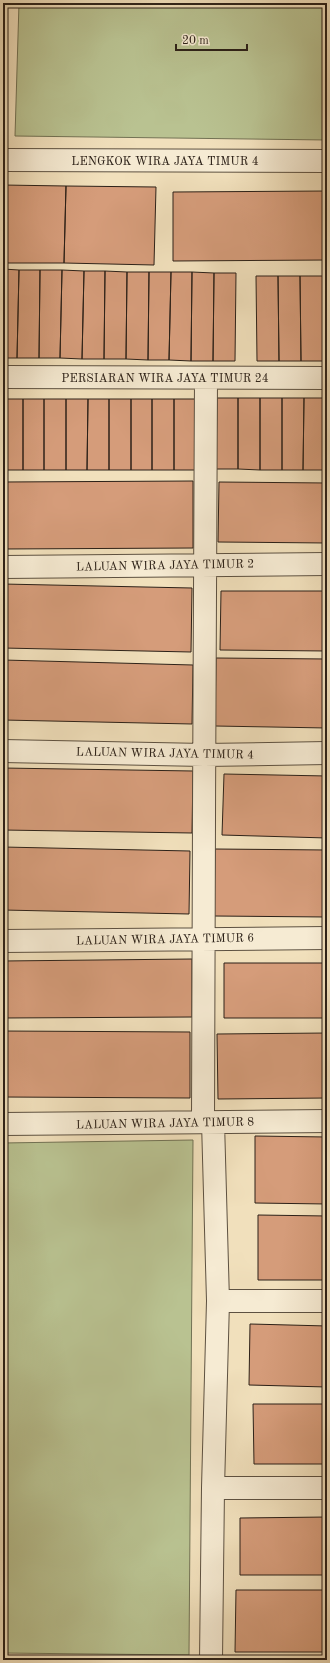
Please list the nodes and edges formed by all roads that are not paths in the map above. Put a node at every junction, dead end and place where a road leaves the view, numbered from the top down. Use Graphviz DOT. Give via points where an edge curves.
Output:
graph roads {
  1 [pos="3,160"];
  2 [pos="327,161"];
  3 [pos="3,377"];
  4 [pos="206,378"];
  5 [pos="327,378"];
  6 [pos="204,564"];
  7 [pos="327,564"];
  8 [pos="3,567"];
  9 [pos="3,751"];
  10 [pos="327,753"];
  11 [pos="204,755"];
  12 [pos="327,938"];
  13 [pos="204,939"];
  14 [pos="3,941"];
  15 [pos="327,1121"];
  16 [pos="208,1122"];
  17 [pos="3,1124"];
  18 [pos="218,1301"];
  19 [pos="327,1301"];
  20 [pos="213,1488"];
  21 [pos="327,1488"];
  22 [pos="211,1660"];
  1 -- 2 [label="street, LENGKOK WIRA JAYA TIMUR 4"];
  3 -- 4 [label="street, PERSIARAN WIRA JAYA TIMUR 24"];
  4 -- 5 [label="street, PERSIARAN WIRA JAYA TIMUR 24"];
  4 -- 6 [label="street"];
  6 -- 7 [label="street, LALUAN WIRA JAYA TIMUR 2"];
  6 -- 8 [label="street, LALUAN WIRA JAYA TIMUR 2"];
  6 -- 11 [label="street"];
  9 -- 11 [label="street, LALUAN WIRA JAYA TIMUR 4"];
  10 -- 11 [label="street, LALUAN WIRA JAYA TIMUR 4"];
  11 -- 13 [label="street"];
  12 -- 13 [label="street, LALUAN WIRA JAYA TIMUR 6"];
  13 -- 14 [label="street, LALUAN WIRA JAYA TIMUR 6"];
  13 -- 16 [label="street"];
  15 -- 16 [label="street, LALUAN WIRA JAYA TIMUR 8"];
  16 -- 17 [label="street, LALUAN WIRA JAYA TIMUR 8"];
  16 -- 18 [label="street"];
  18 -- 19 [label="street"];
  18 -- 20 [label="street"];
  20 -- 21 [label="street"];
  20 -- 22 [label="street"];
}
